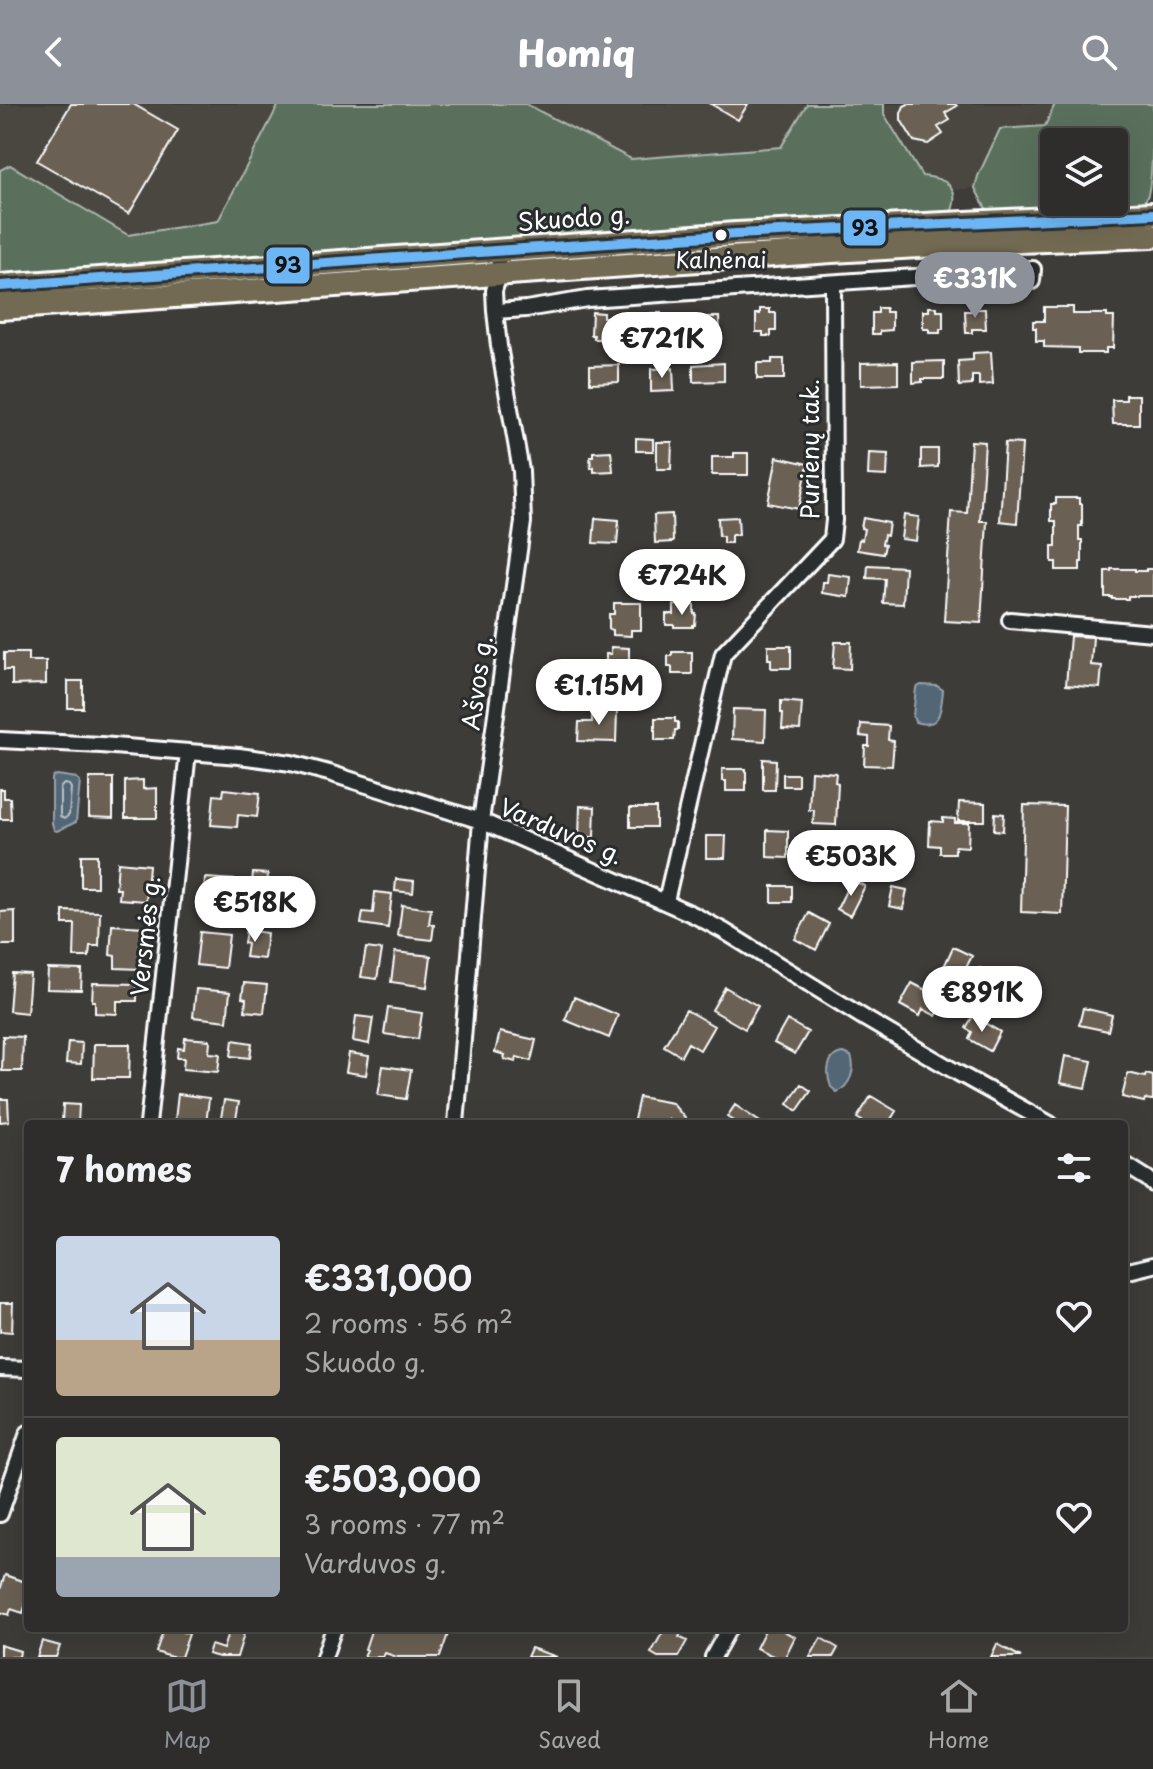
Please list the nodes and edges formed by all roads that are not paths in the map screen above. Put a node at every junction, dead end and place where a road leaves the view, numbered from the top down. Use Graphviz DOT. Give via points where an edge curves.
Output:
graph roads {
  1 [pos="1153,214"];
  2 [pos="1153,236"];
  3 [pos="498,250"];
  4 [pos="499,274"];
  5 [pos="1032,281"];
  6 [pos="833,284"];
  7 [pos="0,286"];
  8 [pos="0,308"];
  9 [pos="495,311"];
  10 [pos="1010,620"];
  11 [pos="1153,633"];
  12 [pos="0,740"];
  13 [pos="188,752"];
  14 [pos="481,821"];
  15 [pos="666,901"];
  16 [pos="148,1120"];
  17 [pos="456,1120"];
  18 [pos="1043,1120"];
  19 [pos="1128,1166"];
  20 [pos="1153,1184"];
  21 [pos="1153,1265"];
  22 [pos="1128,1271"];
  23 [pos="0,1368"];
  24 [pos="24,1369"];
  25 [pos="24,1445"];
  26 [pos="0,1514"];
  27 [pos="333,1632"];
  28 [pos="727,1632"];
  29 [pos="324,1657"];
  30 [pos="713,1657"];
  1 -- 3 [label="main road, Skuodo g."];
  2 -- 4 [label="main road, Skuodo g."];
  3 -- 4 [label="street, Ašvos g."];
  3 -- 7 [label="main road, Skuodo g."];
  4 -- 8 [label="main road, Skuodo g."];
  4 -- 9 [label="street, Ašvos g."];
  5 -- 6 [label="street" via="1033,269"];
  6 -- 9 [label="street" via="587,299"];
  6 -- 15 [label="street, Purienų tak." via="832,539 723,654"];
  9 -- 14 [label="street, Ašvos g." via="521,471 523,522"];
  10 -- 11 [label="street"];
  12 -- 13 [label="street, Varduvos g."];
  13 -- 14 [label="street, Varduvos g." via="291,763"];
  13 -- 16 [label="street, Versmės g."];
  14 -- 15 [label="street, Varduvos g."];
  14 -- 17 [label="street, Ašvos g."];
  15 -- 18 [label="street, Varduvos g."];
  19 -- 20 [label="street"];
  21 -- 22 [label="street"];
  23 -- 24 [label="street"];
  25 -- 26 [label="street"];
  27 -- 29 [label="street"];
  28 -- 30 [label="street"];
}
